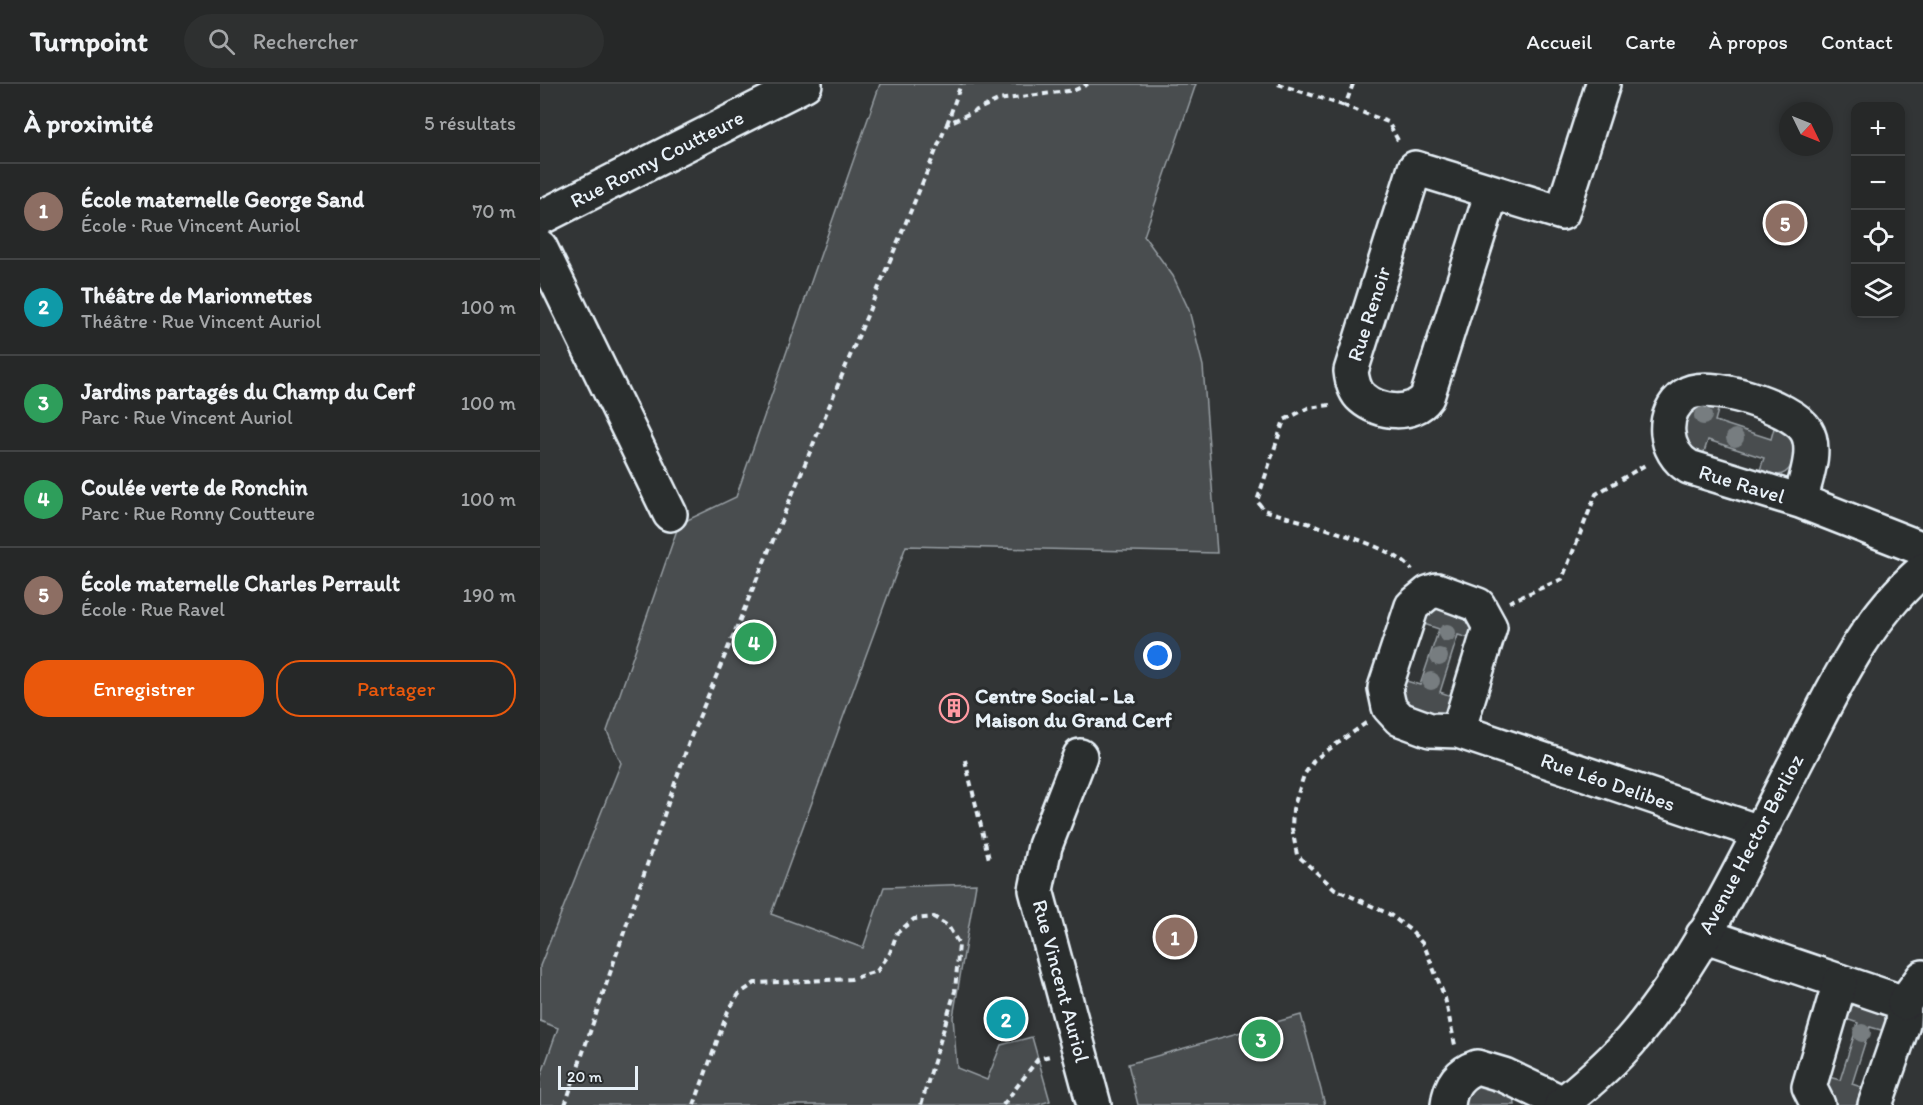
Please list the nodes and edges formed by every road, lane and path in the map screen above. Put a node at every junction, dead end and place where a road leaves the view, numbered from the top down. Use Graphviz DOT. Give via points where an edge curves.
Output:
graph roads {
  1 [pos="805,84"];
  2 [pos="961,84"];
  3 [pos="1088,84"];
  4 [pos="1278,84"];
  5 [pos="1353,84"];
  6 [pos="1603,84"];
  7 [pos="1345,106"];
  8 [pos="947,124"];
  9 [pos="1415,168"];
  10 [pos="1492,192"];
  11 [pos="540,218"];
  12 [pos="540,247"];
  13 [pos="1363,399"];
  14 [pos="1672,453"];
  15 [pos="1800,501"];
  16 [pos="670,514"];
  17 [pos="1923,549"];
  18 [pos="1923,570"];
  19 [pos="1428,593"];
  20 [pos="1478,604"];
  21 [pos="1389,707"];
  22 [pos="1458,731"];
  23 [pos="1080,756"];
  24 [pos="965,760"];
  25 [pos="1759,832"];
  26 [pos="989,859"];
  27 [pos="1703,935"];
  28 [pos="1923,977"];
  29 [pos="1840,982"];
  30 [pos="1904,1003"];
  31 [pos="1079,1048"];
  32 [pos="1468,1070"];
  33 [pos="1562,1104"];
  34 [pos="565,1105"];
  35 [pos="694,1105"];
  36 [pos="921,1105"];
  37 [pos="1003,1105"];
  38 [pos="1094,1105"];
  39 [pos="1448,1105"];
  40 [pos="1818,1105"];
  41 [pos="1875,1105"];
  1 -- 11 [label="street, Rue Ronny Coutteure"];
  2 -- 8 [label="path"];
  3 -- 8 [label="path" via="1075,90 998,100"];
  4 -- 7 [label="path"];
  5 -- 7 [label="path"];
  6 -- 10 [label="street" via="1562,213"];
  7 -- 9 [label="path" via="1388,122"];
  8 -- 34 [label="path" via="690,739"];
  9 -- 10 [label="street"];
  9 -- 13 [label="street, Rue Renoir" via="1351,372 1356,391"];
  10 -- 13 [label="street" via="1427,397 1422,405 1400,412"];
  12 -- 16 [label="street"];
  13 -- 19 [label="path" via="1308,408 1284,420 1257,501 1264,510 1381,548 1408,565"];
  14 -- 15 [label="street, Rue Ravel" via="1689,468"];
  14 -- 15 [label="street, Rue Ravel" via="1667,426 1674,406 1685,395 1701,388 1718,389 1783,412 1806,429 1810,444"];
  14 -- 20 [label="path" via="1637,468 1596,494 1562,579 1513,602"];
  15 -- 17 [label="street, Rue Ravel"];
  18 -- 25 [label="street, Avenue Hector Berlioz" via="1896,596 1859,644"];
  19 -- 20 [label="street" via="1437,590"];
  19 -- 21 [label="street" via="1412,606 1385,688"];
  20 -- 22 [label="street" via="1490,627"];
  21 -- 22 [label="street, Rue Léo Delibes" via="1400,719 1430,730"];
  21 -- 32 [label="path" via="1314,760 1304,775 1293,809 1297,855 1335,890 1389,914 1424,945 1445,998 1452,1039"];
  22 -- 25 [label="street, Rue Léo Delibes"];
  23 -- 31 [label="street, Rue Vincent Auriol" via="1045,846 1036,890"];
  24 -- 26 [label="path"];
  25 -- 27 [label="street, Avenue Hector Berlioz"];
  27 -- 29 [label="street"];
  27 -- 33 [label="street, Avenue Hector Berlioz" via="1668,993 1637,1033"];
  28 -- 30 [label="street"];
  29 -- 30 [label="street"];
  29 -- 40 [label="street" via="1809,1087"];
  30 -- 41 [label="street" via="1903,1024"];
  31 -- 37 [label="path" via="1038,1059"];
  31 -- 38 [label="street, Rue Vincent Auriol"];
  32 -- 33 [label="street" via="1491,1070"];
  32 -- 39 [label="street" via="1452,1087"];
  35 -- 36 [label="path" via="728,1011 739,994 755,983 851,979 877,971 897,933 914,919 934,917 948,926 959,944 955,991"];
}
